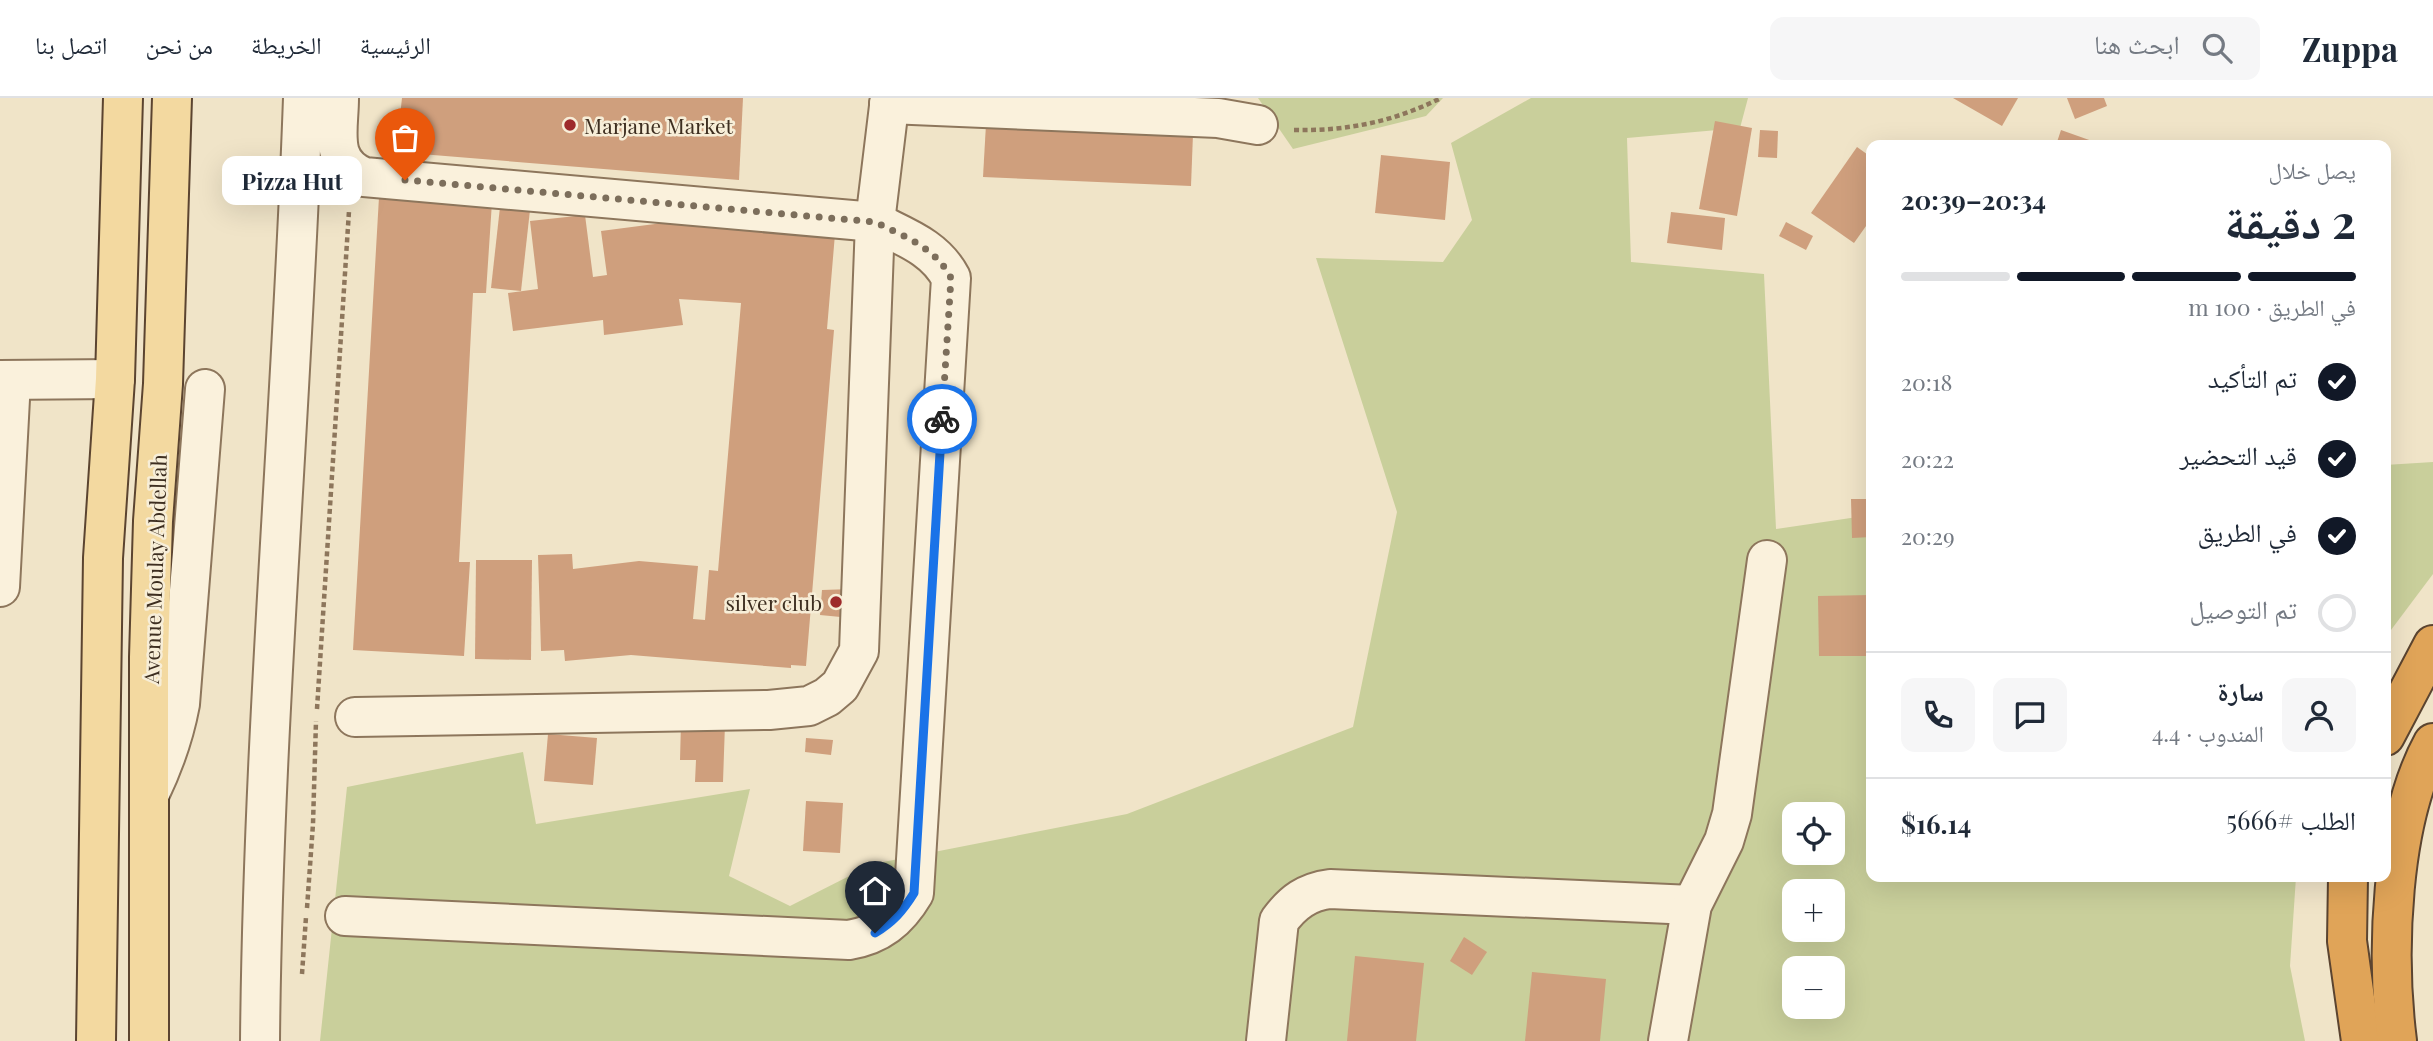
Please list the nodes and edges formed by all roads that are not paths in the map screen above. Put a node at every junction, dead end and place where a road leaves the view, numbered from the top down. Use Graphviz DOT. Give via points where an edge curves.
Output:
graph roads {
  1 [pos="123,98"];
  2 [pos="173,98"];
  3 [pos="303,98"];
  4 [pos="339,98"];
  5 [pos="890,101"];
  6 [pos="1258,125"];
  7 [pos="301,136"];
  8 [pos="339,136"];
  9 [pos="875,222"];
  10 [pos="115,379"];
  11 [pos="6,380"];
  12 [pos="205,388"];
  13 [pos="1767,560"];
  14 [pos="0,587"];
  15 [pos="2433,645"];
  16 [pos="355,717"];
  17 [pos="2391,725"];
  18 [pos="2433,743"];
  19 [pos="150,793"];
  20 [pos="2348,882"];
  21 [pos="1692,905"];
  22 [pos="345,916"];
  23 [pos="96,1041"];
  24 [pos="149,1041"];
  25 [pos="260,1041"];
  26 [pos="1266,1041"];
  27 [pos="1668,1041"];
  28 [pos="2361,1041"];
  29 [pos="2397,1041"];
  1 -- 10 [label="main road"];
  2 -- 19 [label="main road, Avenue Moulay Abdellah" via="153,522"];
  3 -- 7 [label="street"];
  4 -- 8 [label="street"];
  5 -- 6 [label="street" via="1218,118"];
  5 -- 9 [label="street"];
  7 -- 8 [label="street"];
  7 -- 25 [label="street" via="270,703"];
  8 -- 9 [label="street" via="344,165 364,177"];
  9 -- 16 [label="street" via="859,651 840,686 808,706 769,710"];
  9 -- 22 [label="street" via="924,247 951,278 914,893 904,910 875,933 849,940"];
  10 -- 11 [label="street"];
  10 -- 23 [label="main road" via="103,558"];
  11 -- 14 [label="street"];
  12 -- 19 [label="street" via="180,704 175,732"];
  13 -- 21 [label="street" via="1729,828"];
  15 -- 17 [label="highway"];
  18 -- 29 [label="highway" via="2405,815 2395,889 2392,1002"];
  19 -- 24 [label="main road, Avenue Moulay Abdellah"];
  20 -- 28 [label="highway" via="2347,941"];
  21 -- 26 [label="street" via="1314,891 1279,921"];
  21 -- 27 [label="street"];
}
